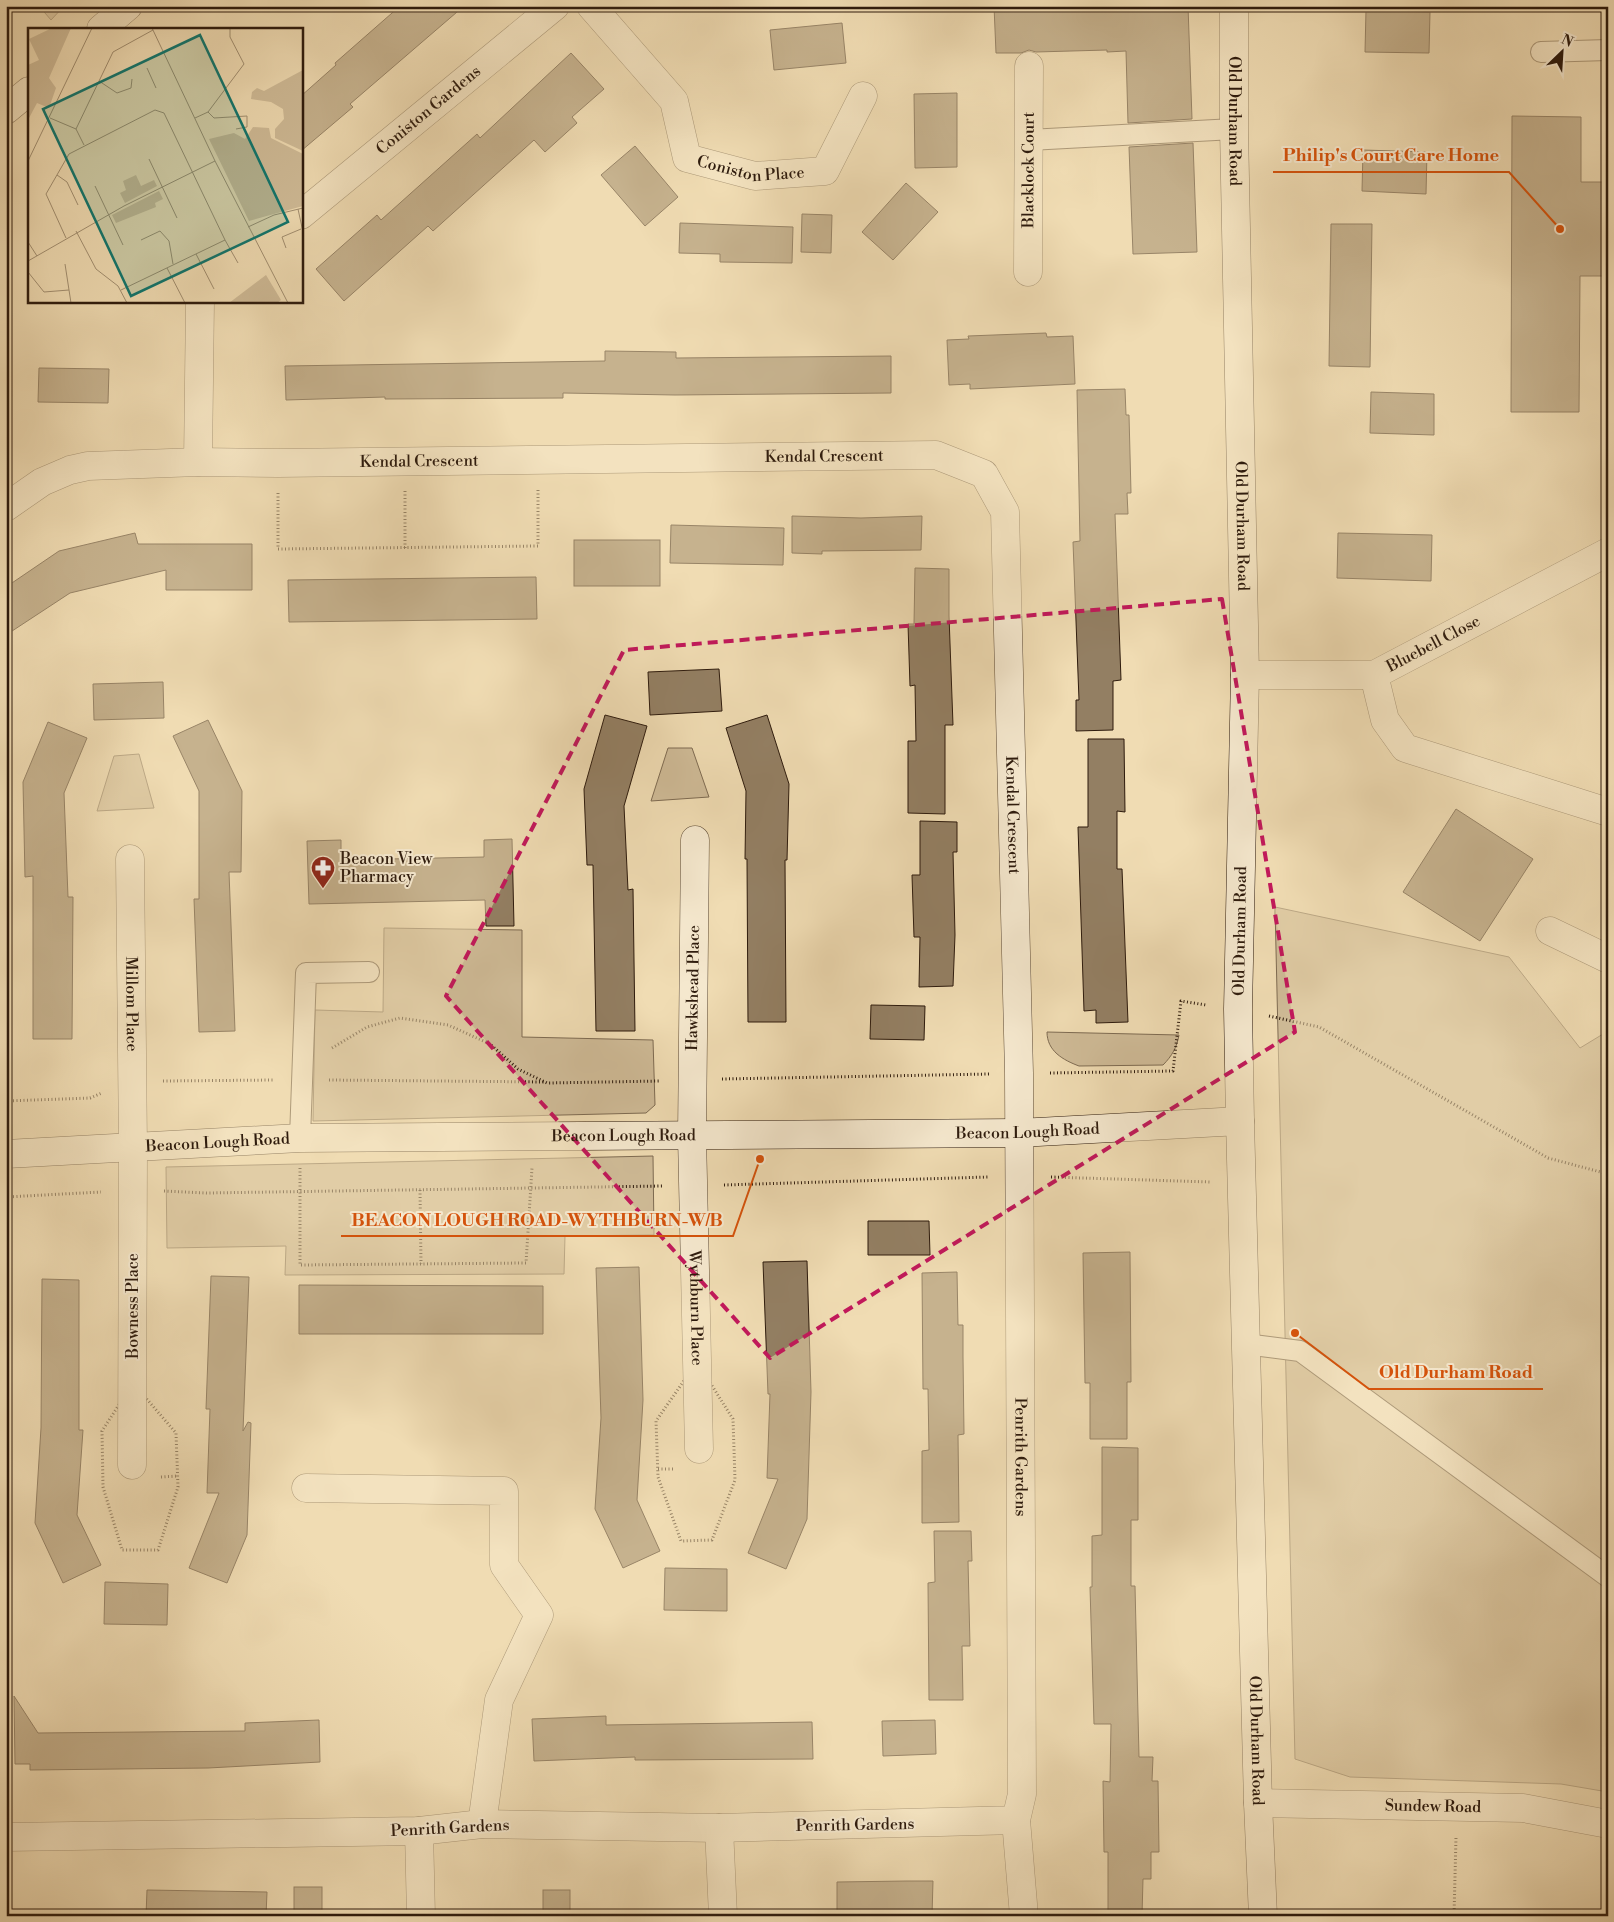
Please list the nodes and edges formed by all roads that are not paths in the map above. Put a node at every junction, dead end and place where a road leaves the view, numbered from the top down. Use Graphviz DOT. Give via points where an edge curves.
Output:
graph roads {
  1 [pos="128,6"];
  2 [pos="555,6"];
  3 [pos="590,6"];
  4 [pos="1234,6"];
  5 [pos="102,28"];
  6 [pos="1608,50"];
  7 [pos="1541,52"];
  8 [pos="1029,66"];
  9 [pos="863,96"];
  10 [pos="1234,129"];
  11 [pos="1029,140"];
  12 [pos="302,214"];
  13 [pos="1028,272"];
  14 [pos="200,302"];
  15 [pos="198,462"];
  16 [pos="6,506"];
  17 [pos="1608,552"];
  18 [pos="1244,675"];
  19 [pos="1374,675"];
  20 [pos="1608,812"];
  21 [pos="695,840"];
  22 [pos="130,859"];
  23 [pos="1550,931"];
  24 [pos="1608,959"];
  25 [pos="369,972"];
  26 [pos="1240,1121"];
  27 [pos="1019,1133"];
  28 [pos="692,1136"];
  29 [pos="300,1138"];
  30 [pos="133,1148"];
  31 [pos="6,1154"];
  32 [pos="1245,1344"];
  33 [pos="699,1449"];
  34 [pos="132,1465"];
  35 [pos="306,1488"];
  36 [pos="1608,1577"];
  37 [pos="1258,1803"];
  38 [pos="1016,1820"];
  39 [pos="482,1824"];
  40 [pos="1608,1824"];
  41 [pos="719,1828"];
  42 [pos="419,1831"];
  43 [pos="6,1837"];
  44 [pos="421,1916"];
  45 [pos="723,1916"];
  46 [pos="1024,1916"];
  47 [pos="1263,1916"];
  1 -- 5 [label="street"];
  2 -- 12 [label="street, Coniston Gardens"];
  3 -- 9 [label="street, Coniston Place" via="674,100 687,158 755,176 825,171"];
  4 -- 10 [label="street, Old Durham Road"];
  6 -- 7 [label="lane"];
  8 -- 11 [label="street, Blacklock Court"];
  10 -- 11 [label="lane"];
  10 -- 18 [label="street, Old Durham Road"];
  11 -- 13 [label="street, Blacklock Court"];
  14 -- 15 [label="street"];
  15 -- 16 [label="street, Kendal Crescent" via="88,466 70,470 42,482"];
  15 -- 27 [label="street, Kendal Crescent" via="936,455 984,474 1005,512"];
  17 -- 19 [label="street, Bluebell Close"];
  18 -- 19 [label="street, Bluebell Close"];
  18 -- 26 [label="street, Old Durham Road" via="1238,1009"];
  19 -- 20 [label="street" via="1385,720 1405,748"];
  21 -- 28 [label="street, Hawkshead Place"];
  22 -- 30 [label="street, Millom Place"];
  23 -- 24 [label="street"];
  25 -- 29 [label="lane" via="306,973"];
  26 -- 27 [label="street, Beacon Lough Road"];
  26 -- 32 [label="street, Old Durham Road"];
  27 -- 28 [label="street, Beacon Lough Road"];
  27 -- 38 [label="street, Penrith Gardens" via="1022,1794"];
  28 -- 29 [label="street, Beacon Lough Road"];
  28 -- 33 [label="street, Wythburn Place"];
  29 -- 30 [label="street, Beacon Lough Road"];
  30 -- 31 [label="street, Beacon Lough Road"];
  30 -- 34 [label="street, Bowness Place"];
  32 -- 36 [label="lane" via="1300,1351"];
  32 -- 37 [label="street, Old Durham Road"];
  35 -- 39 [label="street" via="504,1491 504,1565 539,1616 499,1700"];
  37 -- 40 [label="street, Sundew Road" via="1523,1808"];
  37 -- 47 [label="street, Old Durham Road"];
  38 -- 41 [label="street, Penrith Gardens"];
  38 -- 46 [label="street"];
  39 -- 41 [label="street, Penrith Gardens"];
  39 -- 42 [label="street, Penrith Gardens"];
  41 -- 45 [label="street"];
  42 -- 43 [label="street, Penrith Gardens"];
  42 -- 44 [label="street"];
}
